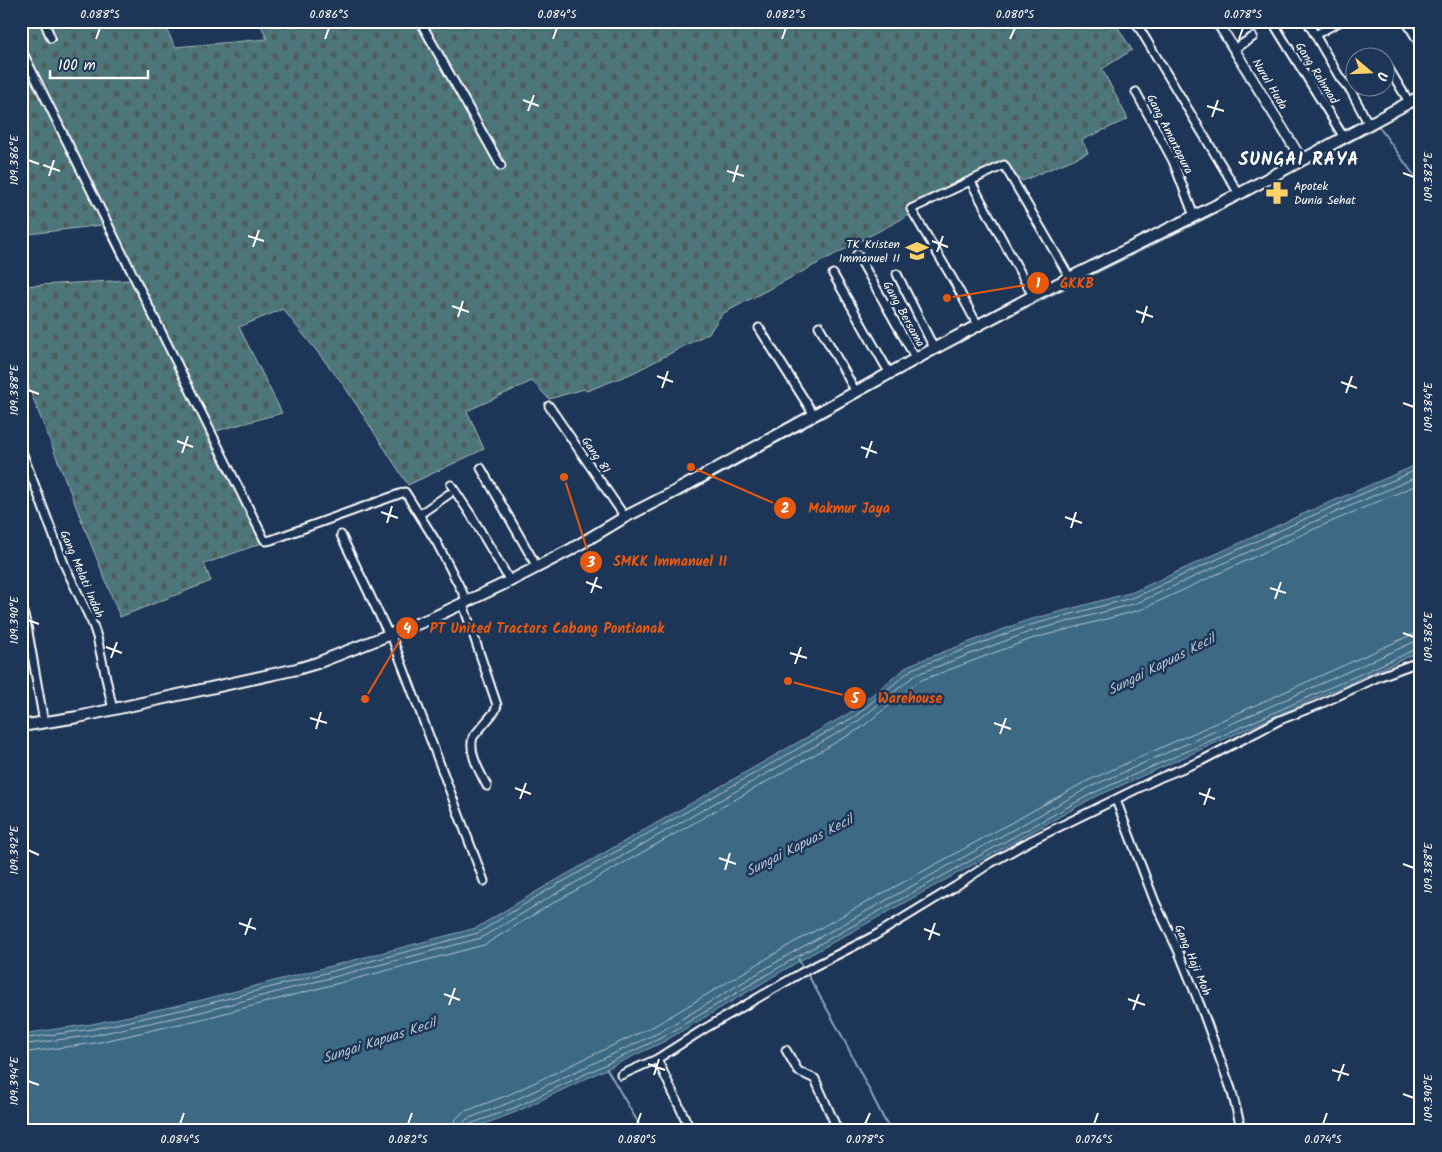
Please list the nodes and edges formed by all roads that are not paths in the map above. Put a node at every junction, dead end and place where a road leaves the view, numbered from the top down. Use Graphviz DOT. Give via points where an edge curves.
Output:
graph roads {
  1 [pos="44,21"];
  2 [pos="420,21"];
  3 [pos="1135,21"];
  4 [pos="1217,21"];
  5 [pos="1272,21"];
  6 [pos="1307,21"];
  7 [pos="1341,21"];
  8 [pos="1406,21"];
  9 [pos="1315,35"];
  10 [pos="1253,37"];
  11 [pos="52,38"];
  12 [pos="1421,46"];
  13 [pos="21,49"];
  14 [pos="1234,49"];
  15 [pos="1394,77"];
  16 [pos="1136,92"];
  17 [pos="1421,96"];
  18 [pos="1409,102"];
  19 [pos="1368,123"];
  20 [pos="1343,136"];
  21 [pos="1302,160"];
  22 [pos="501,166"];
  23 [pos="971,182"];
  24 [pos="1239,194"];
  25 [pos="1194,216"];
  26 [pos="858,254"];
  27 [pos="834,274"];
  28 [pos="897,274"];
  29 [pos="1070,278"];
  30 [pos="1033,296"];
  31 [pos="819,326"];
  32 [pos="978,326"];
  33 [pos="759,328"];
  34 [pos="934,348"];
  35 [pos="916,359"];
  36 [pos="890,374"];
  37 [pos="856,392"];
  38 [pos="549,406"];
  39 [pos="814,416"];
  40 [pos="21,449"];
  41 [pos="481,468"];
  42 [pos="451,485"];
  43 [pos="449,494"];
  44 [pos="420,514"];
  45 [pos="625,517"];
  46 [pos="341,535"];
  47 [pos="537,567"];
  48 [pos="510,581"];
  49 [pos="465,603"];
  50 [pos="21,605"];
  51 [pos="390,635"];
  52 [pos="1421,661"];
  53 [pos="113,710"];
  54 [pos="44,723"];
  55 [pos="21,726"];
  56 [pos="487,786"];
  57 [pos="1116,800"];
  58 [pos="484,881"];
  59 [pos="786,1050"];
  60 [pos="657,1060"];
  61 [pos="1421,1064"];
  62 [pos="1421,1072"];
  63 [pos="621,1075"];
  64 [pos="691,1131"];
  65 [pos="838,1131"];
  66 [pos="1242,1131"];
  1 -- 11 [label="street"];
  2 -- 22 [label="street"];
  3 -- 24 [label="street"];
  4 -- 14 [label="street, Nurul Huda"];
  5 -- 20 [label="street, Gang Rahmad"];
  6 -- 9 [label="street"];
  7 -- 9 [label="street"];
  8 -- 12 [label="street"];
  9 -- 19 [label="street"];
  10 -- 14 [label="street"];
  13 -- 44 [label="street" via="264,539 271,540 405,492"];
  14 -- 21 [label="street, Nurul Huda"];
  15 -- 18 [label="street"];
  16 -- 25 [label="street, Gang Amartapura" via="1173,161"];
  17 -- 18 [label="main road"];
  18 -- 19 [label="main road"];
  19 -- 20 [label="main road"];
  20 -- 21 [label="main road"];
  21 -- 24 [label="main road"];
  23 -- 29 [label="street" via="1004,166"];
  23 -- 30 [label="street"];
  23 -- 32 [label="street" via="911,209"];
  24 -- 25 [label="main road"];
  25 -- 29 [label="main road"];
  26 -- 35 [label="street, Gang Bersama"];
  27 -- 36 [label="street"];
  28 -- 34 [label="street"];
  29 -- 30 [label="main road"];
  30 -- 32 [label="main road"];
  31 -- 37 [label="street"];
  32 -- 34 [label="main road"];
  33 -- 39 [label="street"];
  34 -- 35 [label="main road"];
  35 -- 36 [label="main road"];
  36 -- 37 [label="main road"];
  37 -- 39 [label="main road"];
  38 -- 45 [label="street, Gang 81"];
  39 -- 45 [label="main road"];
  40 -- 53 [label="street, Gang Melati Indah" via="65,566 95,631"];
  41 -- 47 [label="street"];
  42 -- 48 [label="street"];
  43 -- 44 [label="street"];
  44 -- 49 [label="street"];
  45 -- 47 [label="main road"];
  46 -- 51 [label="street"];
  47 -- 48 [label="main road"];
  48 -- 49 [label="main road"];
  49 -- 51 [label="main road"];
  49 -- 56 [label="street" via="497,705 472,737 476,760"];
  50 -- 54 [label="street"];
  51 -- 53 [label="main road" via="297,669"];
  51 -- 58 [label="street"];
  52 -- 57 [label="street" via="1280,720"];
  53 -- 54 [label="main road"];
  54 -- 55 [label="main road"];
  57 -- 60 [label="street" via="1010,851 874,936 801,973"];
  57 -- 66 [label="street, Gang Haji Moh" via="1155,902 1204,1015 1231,1089"];
  59 -- 65 [label="street" via="798,1071 815,1079"];
  60 -- 63 [label="street"];
  60 -- 64 [label="street"];
  61 -- 62 [label="street"];
}
